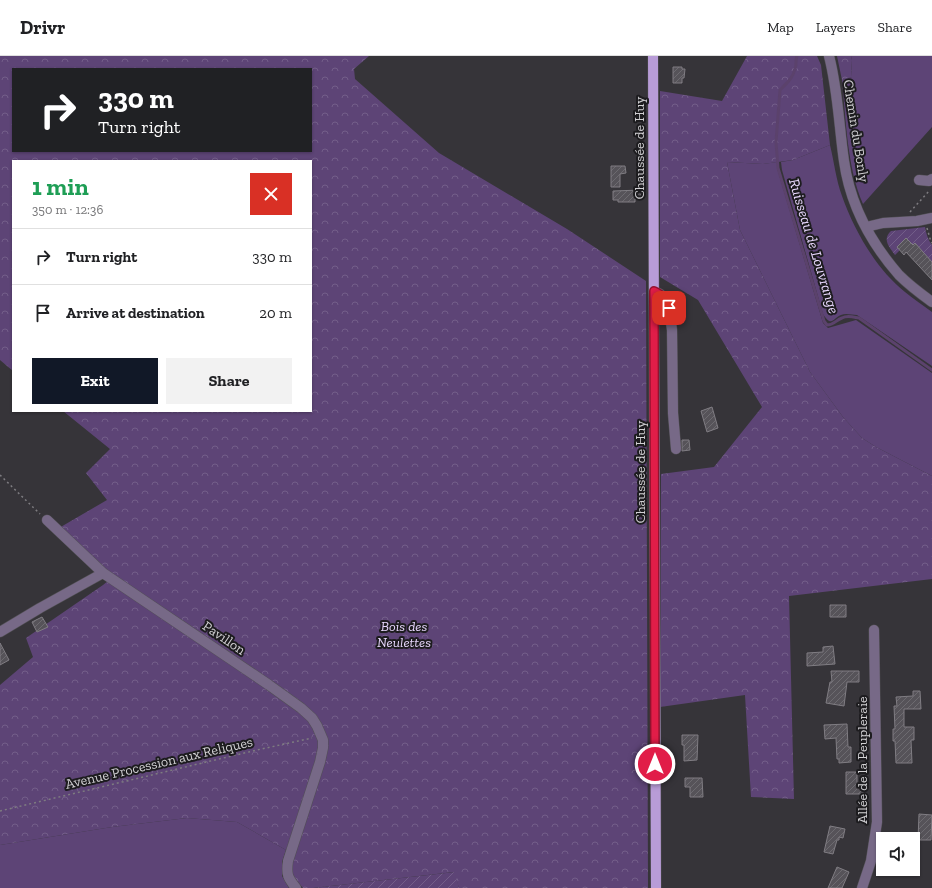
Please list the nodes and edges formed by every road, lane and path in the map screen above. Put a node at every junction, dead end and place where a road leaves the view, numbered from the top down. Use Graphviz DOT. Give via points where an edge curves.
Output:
graph roads {
  1 [pos="653,56"];
  2 [pos="829,56"];
  3 [pos="932,179"];
  4 [pos="919,180"];
  5 [pos="932,187"];
  6 [pos="928,219"];
  7 [pos="901,222"];
  8 [pos="866,226"];
  9 [pos="932,243"];
  10 [pos="654,291"];
  11 [pos="932,302"];
  12 [pos="676,449"];
  13 [pos="0,475"];
  14 [pos="47,520"];
  15 [pos="103,573"];
  16 [pos="874,630"];
  17 [pos="0,632"];
  18 [pos="321,734"];
  19 [pos="0,811"];
  20 [pos="296,888"];
  21 [pos="656,888"];
  22 [pos="862,888"];
  1 -- 10 [label="main road, Chaussée de Huy"];
  2 -- 8 [label="street, Chemin du Bonly" via="848,182"];
  3 -- 4 [label="street"];
  5 -- 7 [label="path"];
  6 -- 7 [label="street"];
  6 -- 9 [label="path"];
  7 -- 8 [label="street"];
  8 -- 11 [label="street, Chemin du Bonly" via="881,252 900,275"];
  10 -- 12 [label="street" via="666,300 669,308"];
  10 -- 21 [label="main road, Chaussée de Huy"];
  13 -- 14 [label="path"];
  14 -- 15 [label="street, Pavillon"];
  15 -- 17 [label="street"];
  15 -- 18 [label="street, Pavillon" via="301,708 312,718"];
  16 -- 22 [label="street, Allée de la Peupleraie" via="877,822 871,861"];
  18 -- 19 [label="path, Avenue Procession aux Reliques" via="314,738"];
  18 -- 20 [label="street" via="324,745 322,756 286,870 288,878"];
}
